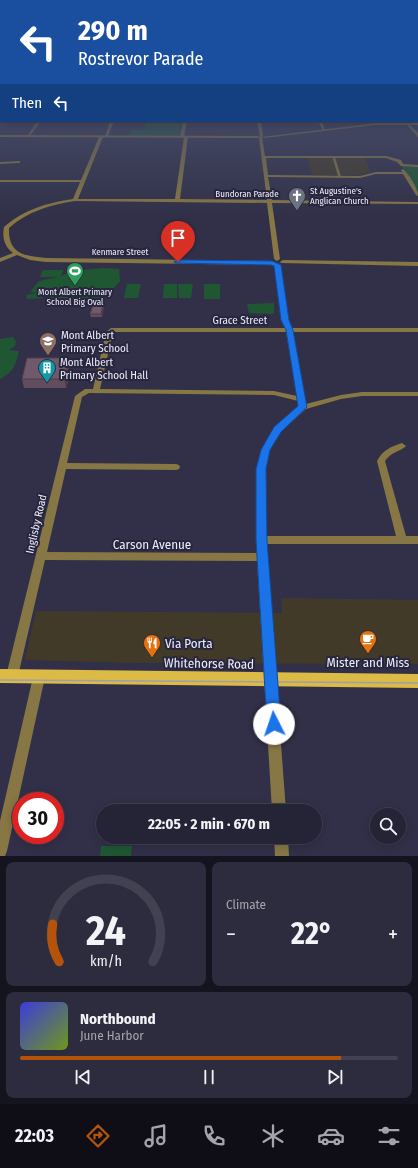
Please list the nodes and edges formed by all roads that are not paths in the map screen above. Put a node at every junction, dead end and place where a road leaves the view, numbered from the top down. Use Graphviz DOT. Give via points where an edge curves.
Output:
graph roads {
  1 [pos="184,137"];
  2 [pos="261,137"];
  3 [pos="103,138"];
  4 [pos="264,157"];
  5 [pos="333,157"];
  6 [pos="18,162"];
  7 [pos="0,163"];
  8 [pos="401,165"];
  9 [pos="418,166"];
  10 [pos="405,173"];
  11 [pos="267,176"];
  12 [pos="340,176"];
  13 [pos="0,181"];
  14 [pos="83,181"];
  15 [pos="418,195"];
  16 [pos="75,200"];
  17 [pos="177,201"];
  18 [pos="269,202"];
  19 [pos="418,203"];
  20 [pos="3,228"];
  21 [pos="17,253"];
  22 [pos="0,260"];
  23 [pos="277,262"];
  24 [pos="418,264"];
  25 [pos="289,330"];
  26 [pos="418,330"];
  27 [pos="96,391"];
  28 [pos="418,394"];
  29 [pos="302,404"];
  30 [pos="402,446"];
  31 [pos="62,466"];
  32 [pos="176,467"];
  33 [pos="261,540"];
  34 [pos="402,540"];
  35 [pos="418,540"];
  36 [pos="41,556"];
  37 [pos="262,557"];
  38 [pos="6,676"];
  39 [pos="39,677"];
  40 [pos="271,680"];
  41 [pos="418,681"];
  42 [pos="279,804"];
  43 [pos="281,844"];
  44 [pos="0,851"];
  45 [pos="282,856"];
  1 -- 17 [label="street"];
  2 -- 4 [label="street"];
  3 -- 14 [label="street"];
  4 -- 5 [label="street"];
  4 -- 11 [label="street"];
  5 -- 8 [label="street" via="389,158 399,161"];
  5 -- 12 [label="street"];
  6 -- 7 [label="street"];
  8 -- 9 [label="street"];
  8 -- 10 [label="street"];
  10 -- 12 [label="street"];
  10 -- 15 [label="street"];
  11 -- 12 [label="street"];
  11 -- 18 [label="street"];
  13 -- 14 [label="street"];
  14 -- 16 [label="street"];
  16 -- 17 [label="street, Bundoran Parade"];
  16 -- 20 [label="street, Bundoran Parade" via="32,210"];
  17 -- 18 [label="street, Bundoran Parade"];
  18 -- 19 [label="street, Bundoran Parade"];
  18 -- 23 [label="street"];
  20 -- 21 [label="street" via="7,244"];
  21 -- 22 [label="street"];
  21 -- 23 [label="street, Kenmare Street" via="36,259 69,261"];
  23 -- 24 [label="street, Kenmare Street"];
  23 -- 25 [label="street" via="285,320"];
  25 -- 26 [label="street, Grace Street"];
  25 -- 27 [label="street, Grace Street" via="111,330"];
  25 -- 29 [label="street"];
  27 -- 29 [label="street" via="274,393"];
  27 -- 31 [label="street, Inglisby Road" via="88,391 79,396"];
  28 -- 29 [label="street" via="362,394"];
  29 -- 33 [label="street" via="277,430 265,450 261,476"];
  30 -- 34 [label="street" via="384,454 381,461"];
  31 -- 32 [label="street"];
  31 -- 36 [label="street, Inglisby Road"];
  33 -- 34 [label="street"];
  33 -- 37 [label="street"];
  34 -- 35 [label="street"];
  36 -- 37 [label="street, Carson Avenue"];
  36 -- 38 [label="street, Inglisby Road"];
  37 -- 40 [label="street"];
  38 -- 39 [label="main road, Whitehorse Road"];
  39 -- 40 [label="main road, Whitehorse Road"];
  39 -- 44 [label="street"];
  40 -- 41 [label="main road, Whitehorse Road"];
  40 -- 42 [label="street"];
  43 -- 45 [label="street"];
}
